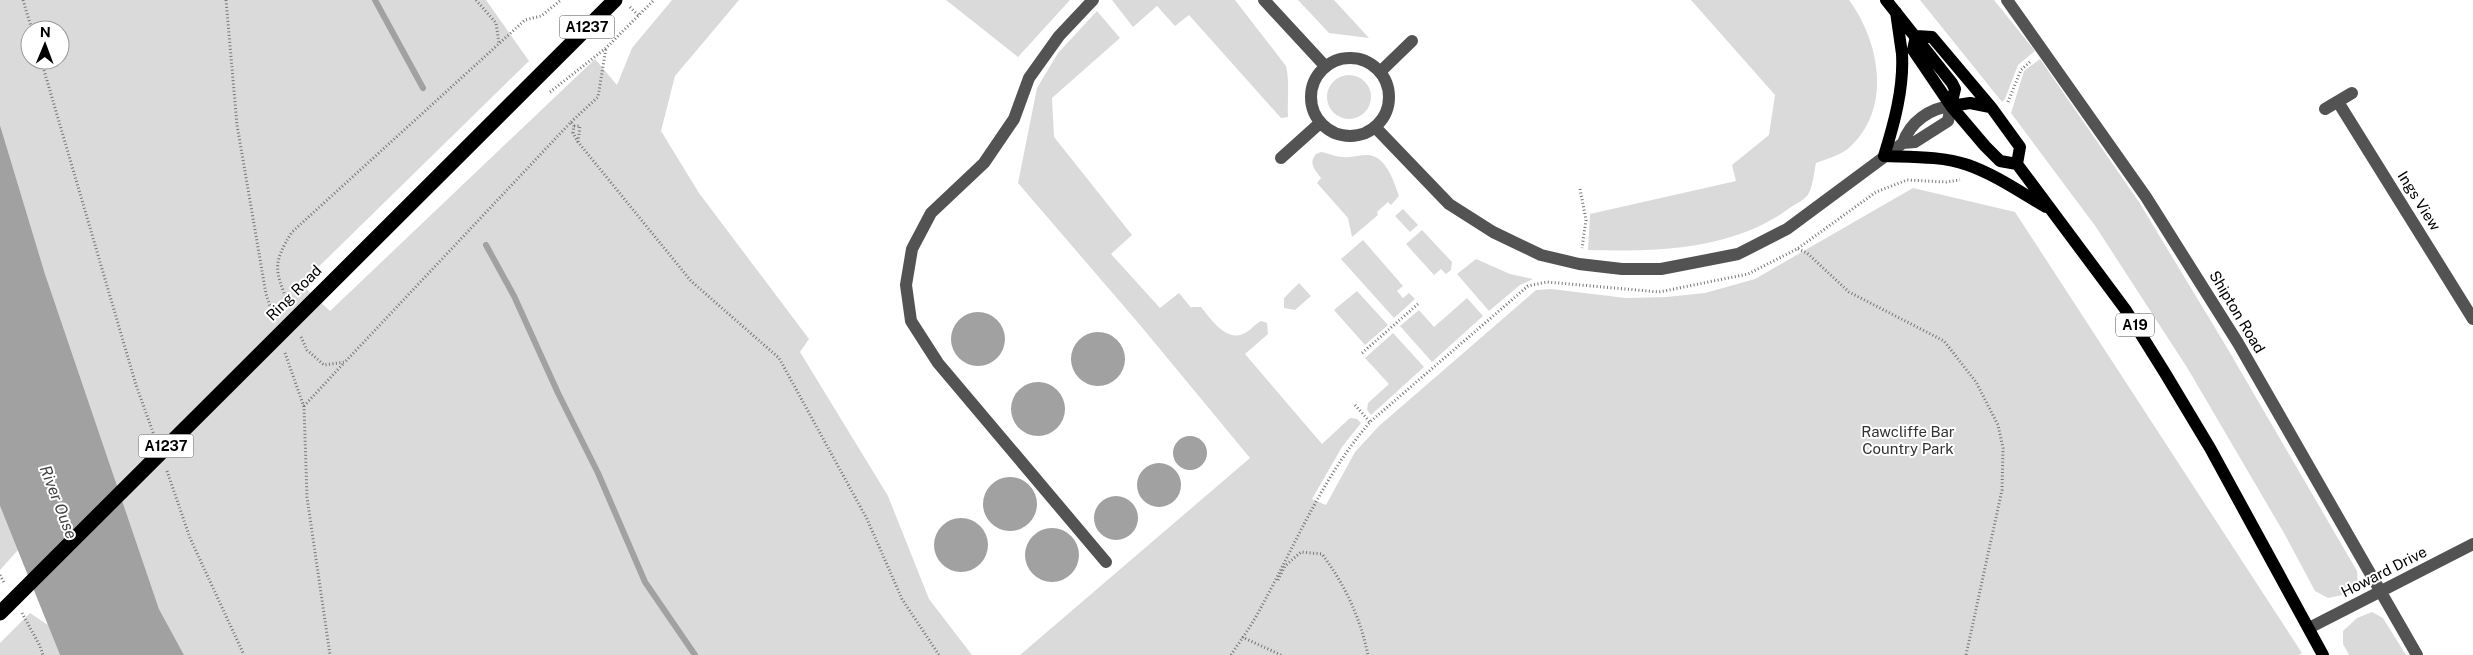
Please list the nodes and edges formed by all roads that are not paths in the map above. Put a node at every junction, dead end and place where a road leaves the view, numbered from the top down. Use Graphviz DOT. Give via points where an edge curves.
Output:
graph roads {
  1 [pos="615,0"];
  2 [pos="1093,0"];
  3 [pos="1264,0"];
  4 [pos="1886,0"];
  5 [pos="2007,0"];
  6 [pos="1896,12"];
  7 [pos="1916,36"];
  8 [pos="1412,41"];
  9 [pos="1325,66"];
  10 [pos="1381,71"];
  11 [pos="2352,93"];
  12 [pos="2338,102"];
  13 [pos="1951,106"];
  14 [pos="1991,107"];
  15 [pos="2325,109"];
  16 [pos="1320,123"];
  17 [pos="1375,126"];
  18 [pos="1903,143"];
  19 [pos="1884,156"];
  20 [pos="1282,158"];
  21 [pos="2017,164"];
  22 [pos="2050,210"];
  23 [pos="2473,319"];
  24 [pos="2473,544"];
  25 [pos="1106,562"];
  26 [pos="2380,593"];
  27 [pos="0,613"];
  28 [pos="2309,628"];
  29 [pos="2323,655"];
  30 [pos="2417,655"];
  1 -- 27 [label="highway, Ring Road / A1237"];
  2 -- 25 [label="street" via="1058,36 1029,78 1014,119 984,163 931,213 912,249 906,285 911,321 938,363"];
  3 -- 9 [label="street"];
  4 -- 6 [label="main road"];
  5 -- 26 [label="street, Shipton Road" via="2146,197 2238,343"];
  6 -- 7 [label="main road"];
  6 -- 19 [label="main road" via="1902,56 1900,87"];
  7 -- 13 [label="main road" via="1913,50"];
  7 -- 14 [label="main road" via="1932,37"];
  8 -- 10 [label="street"];
  9 -- 10 [label="street" via="1343,58 1358,58"];
  9 -- 16 [label="street" via="1311,88 1311,107"];
  10 -- 17 [label="street" via="1388,86 1389,103 1385,115"];
  11 -- 12 [label="street"];
  12 -- 15 [label="street"];
  12 -- 23 [label="street, Ings View"];
  13 -- 14 [label="main road" via="1970,102"];
  13 -- 18 [label="street" via="1939,107 1917,120"];
  13 -- 18 [label="street" via="1948,121 1915,142"];
  13 -- 21 [label="main road" via="2000,161"];
  14 -- 21 [label="main road" via="2020,147"];
  16 -- 17 [label="street" via="1334,133 1347,136 1361,135"];
  16 -- 20 [label="street"];
  17 -- 19 [label="street" via="1449,204 1493,232 1541,254 1580,264 1622,269 1661,269 1738,254 1787,230"];
  18 -- 19 [label="street"];
  19 -- 22 [label="main road" via="1918,157 1967,165 1990,174"];
  21 -- 22 [label="main road, A19"];
  22 -- 28 [label="main road, A19" via="2125,308 2166,373"];
  24 -- 26 [label="street, Howard Drive"];
  26 -- 28 [label="street, Howard Drive"];
  26 -- 30 [label="street, Shipton Road"];
  28 -- 29 [label="main road, A19"];
}
